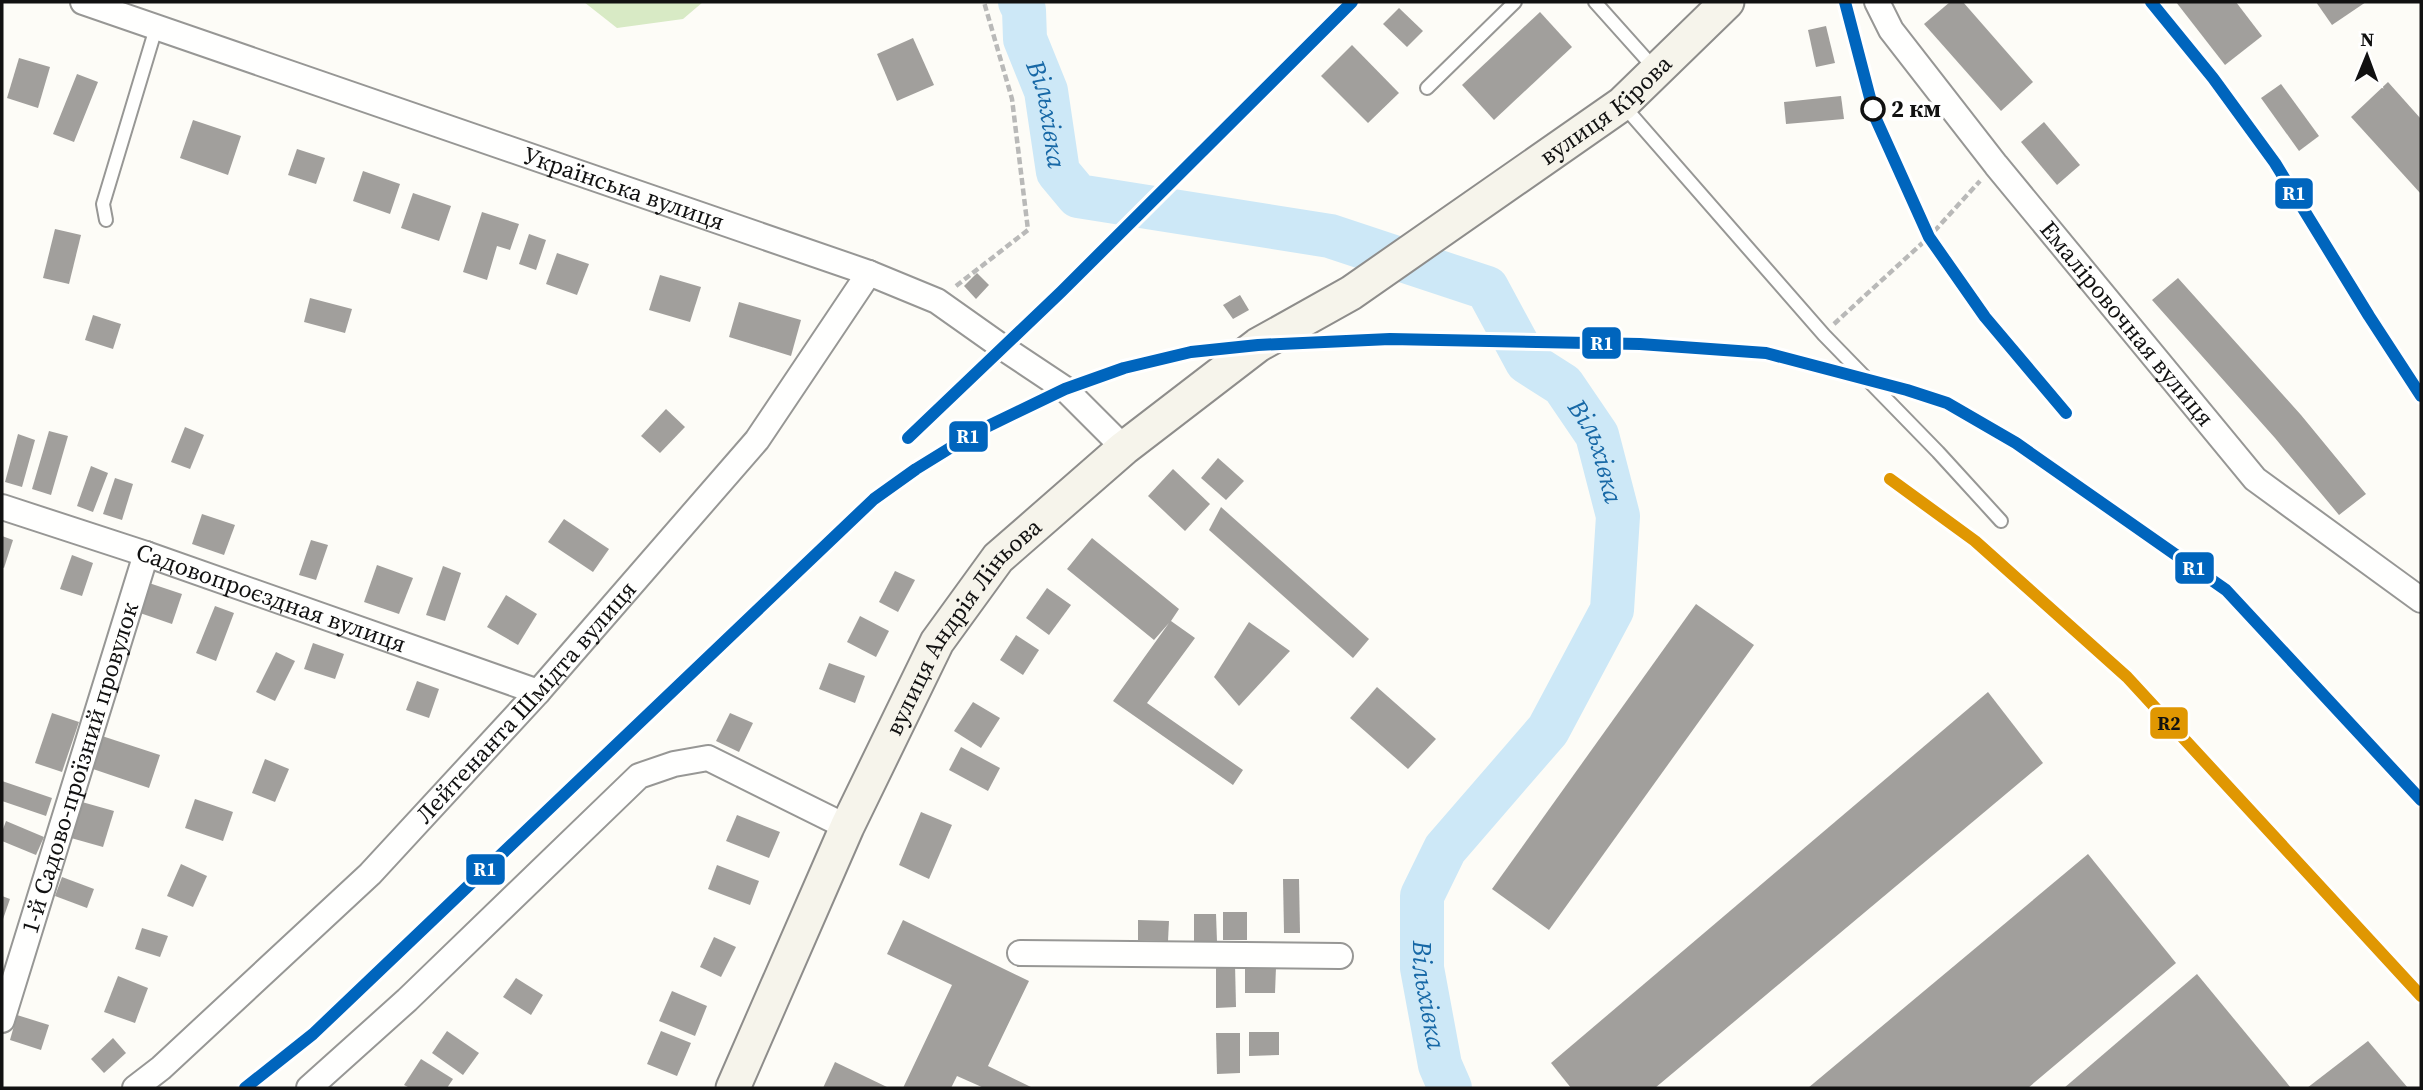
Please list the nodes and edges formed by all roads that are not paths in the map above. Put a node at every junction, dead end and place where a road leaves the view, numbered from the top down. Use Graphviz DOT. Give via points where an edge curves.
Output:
graph roads {
  1 [pos="83,2"];
  2 [pos="1515,2"];
  3 [pos="1595,2"];
  4 [pos="1727,2"];
  5 [pos="1877,2"];
  6 [pos="156,28"];
  7 [pos="1656,70"];
  8 [pos="1427,88"];
  9 [pos="1622,104"];
  10 [pos="106,220"];
  11 [pos="869,273"];
  12 [pos="1351,293"];
  13 [pos="1124,447"];
  14 [pos="2,507"];
  15 [pos="2001,521"];
  16 [pos="146,554"];
  17 [pos="2421,600"];
  18 [pos="538,692"];
  19 [pos="847,827"];
  20 [pos="1020,953"];
  21 [pos="1340,956"];
  22 [pos="2,1020"];
  23 [pos="135,1088"];
  24 [pos="309,1088"];
  25 [pos="733,1088"];
  1 -- 6 [label="street, Українська вулиця"];
  2 -- 8 [label="lane"];
  3 -- 7 [label="lane"];
  4 -- 7 [label="street, вулиця Кірова"];
  5 -- 17 [label="street, Емаліровочная вулиця" via="1891,30 1996,165 2255,479"];
  6 -- 10 [label="lane" via="103,204"];
  6 -- 11 [label="street, Українська вулиця"];
  7 -- 9 [label="street, вулиця Кірова"];
  9 -- 12 [label="street, вулиця Кірова"];
  9 -- 15 [label="lane" via="1824,335"];
  11 -- 13 [label="street, Українська вулиця" via="937,301 1065,389"];
  11 -- 18 [label="street, Лейтенанта Шмідта вулиця" via="757,440"];
  12 -- 13 [label="street, вулиця Андрія Ліньова" via="1258,345"];
  13 -- 19 [label="street, вулиця Андрія Ліньова" via="998,558 937,642"];
  14 -- 16 [label="street, Садовопроєздная вулиця"];
  16 -- 18 [label="street, Садовопроєздная вулиця"];
  16 -- 22 [label="street, 1-й Садово-проїзний провулок"];
  18 -- 23 [label="street, Лейтенанта Шмідта вулиця" via="370,874"];
  19 -- 24 [label="street" via="708,758 639,776"];
  19 -- 25 [label="street, вулиця Андрія Ліньова"];
  20 -- 21 [label="street"];
}
